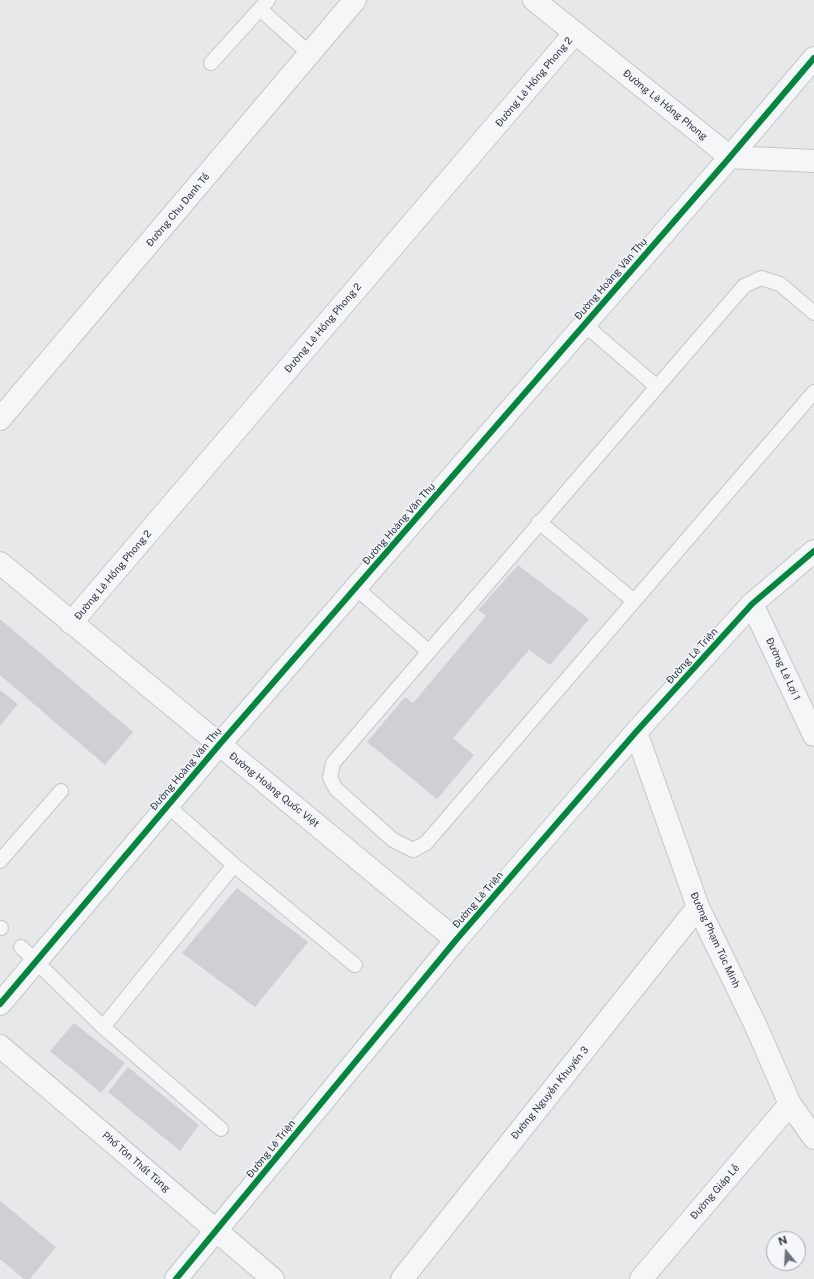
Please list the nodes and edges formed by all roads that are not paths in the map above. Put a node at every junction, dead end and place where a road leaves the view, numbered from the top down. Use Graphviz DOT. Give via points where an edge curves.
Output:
graph roads {
  1 [pos="355,0"];
  2 [pos="534,0"];
  3 [pos="264,5"];
  4 [pos="575,33"];
  5 [pos="310,54"];
  6 [pos="814,58"];
  7 [pos="211,63"];
  8 [pos="730,157"];
  9 [pos="814,161"];
  10 [pos="814,314"];
  11 [pos="585,325"];
  12 [pos="657,387"];
  13 [pos="814,392"];
  14 [pos="0,419"];
  15 [pos="539,522"];
  16 [pos="814,551"];
  17 [pos="0,563"];
  18 [pos="356,588"];
  19 [pos="634,601"];
  20 [pos="752,604"];
  21 [pos="71,623"];
  22 [pos="428,651"];
  23 [pos="636,732"];
  24 [pos="814,735"];
  25 [pos="219,745"];
  26 [pos="61,791"];
  27 [pos="168,806"];
  28 [pos="0,861"];
  29 [pos="234,865"];
  30 [pos="698,907"];
  31 [pos="456,940"];
  32 [pos="28,954"];
  33 [pos="355,965"];
  34 [pos="0,1004"];
  35 [pos="103,1027"];
  36 [pos="0,1046"];
  37 [pos="790,1104"];
  38 [pos="221,1129"];
  39 [pos="814,1138"];
  40 [pos="216,1231"];
  41 [pos="176,1279"];
  42 [pos="273,1279"];
  43 [pos="402,1279"];
  44 [pos="641,1279"];
  1 -- 5 [label="street, Đường Chu Danh Tể"];
  2 -- 4 [label="street, Đường Lê Hồng Phong"];
  3 -- 5 [label="lane"];
  3 -- 7 [label="lane"];
  4 -- 8 [label="street, Đường Lê Hồng Phong"];
  4 -- 21 [label="street, Đường Lê Hồng Phong 2"];
  5 -- 14 [label="street, Đường Chu Danh Tể"];
  6 -- 8 [label="street, Đường Hoàng Văn Thụ"];
  8 -- 9 [label="street"];
  8 -- 11 [label="street, Đường Hoàng Văn Thụ"];
  10 -- 12 [label="lane" via="780,284 761,278 744,286"];
  11 -- 12 [label="lane"];
  11 -- 18 [label="street, Đường Hoàng Văn Thụ"];
  12 -- 15 [label="lane"];
  13 -- 19 [label="lane"];
  15 -- 19 [label="lane"];
  15 -- 22 [label="lane"];
  16 -- 20 [label="street, Đường Lê Triện"];
  17 -- 21 [label="street, Đường Hoàng Quốc Việt"];
  18 -- 22 [label="lane"];
  18 -- 25 [label="street, Đường Hoàng Văn Thụ"];
  19 -- 22 [label="lane" via="426,843 413,850 392,840 336,789 330,778 333,762"];
  20 -- 23 [label="street, Đường Lê Triện"];
  20 -- 24 [label="street, Đường Lê Lợi 1"];
  21 -- 25 [label="street, Đường Hoàng Quốc Việt"];
  23 -- 30 [label="street, Đường Phạm Túc Minh"];
  23 -- 31 [label="street, Đường Lê Triện"];
  25 -- 27 [label="street, Đường Hoàng Văn Thụ"];
  25 -- 31 [label="street, Đường Hoàng Quốc Việt"];
  26 -- 28 [label="lane"];
  27 -- 29 [label="lane"];
  27 -- 32 [label="street, Đường Hoàng Văn Thụ"];
  29 -- 33 [label="lane"];
  29 -- 35 [label="lane"];
  30 -- 37 [label="street, Đường Phạm Túc Minh" via="755,1024"];
  30 -- 43 [label="street, Đường Nguyễn Khuyến 3"];
  31 -- 40 [label="street, Đường Lê Triện"];
  32 -- 34 [label="street, Đường Hoàng Văn Thụ"];
  32 -- 35 [label="lane"];
  35 -- 38 [label="lane"];
  36 -- 40 [label="street, Phố Tôn Thất Tùng"];
  37 -- 39 [label="street, Đường Phạm Túc Minh"];
  37 -- 44 [label="street, Đường Giáp Lễ"];
  40 -- 41 [label="street, Đường Lê Triện"];
  40 -- 42 [label="street, Phố Tôn Thất Tùng"];
}
